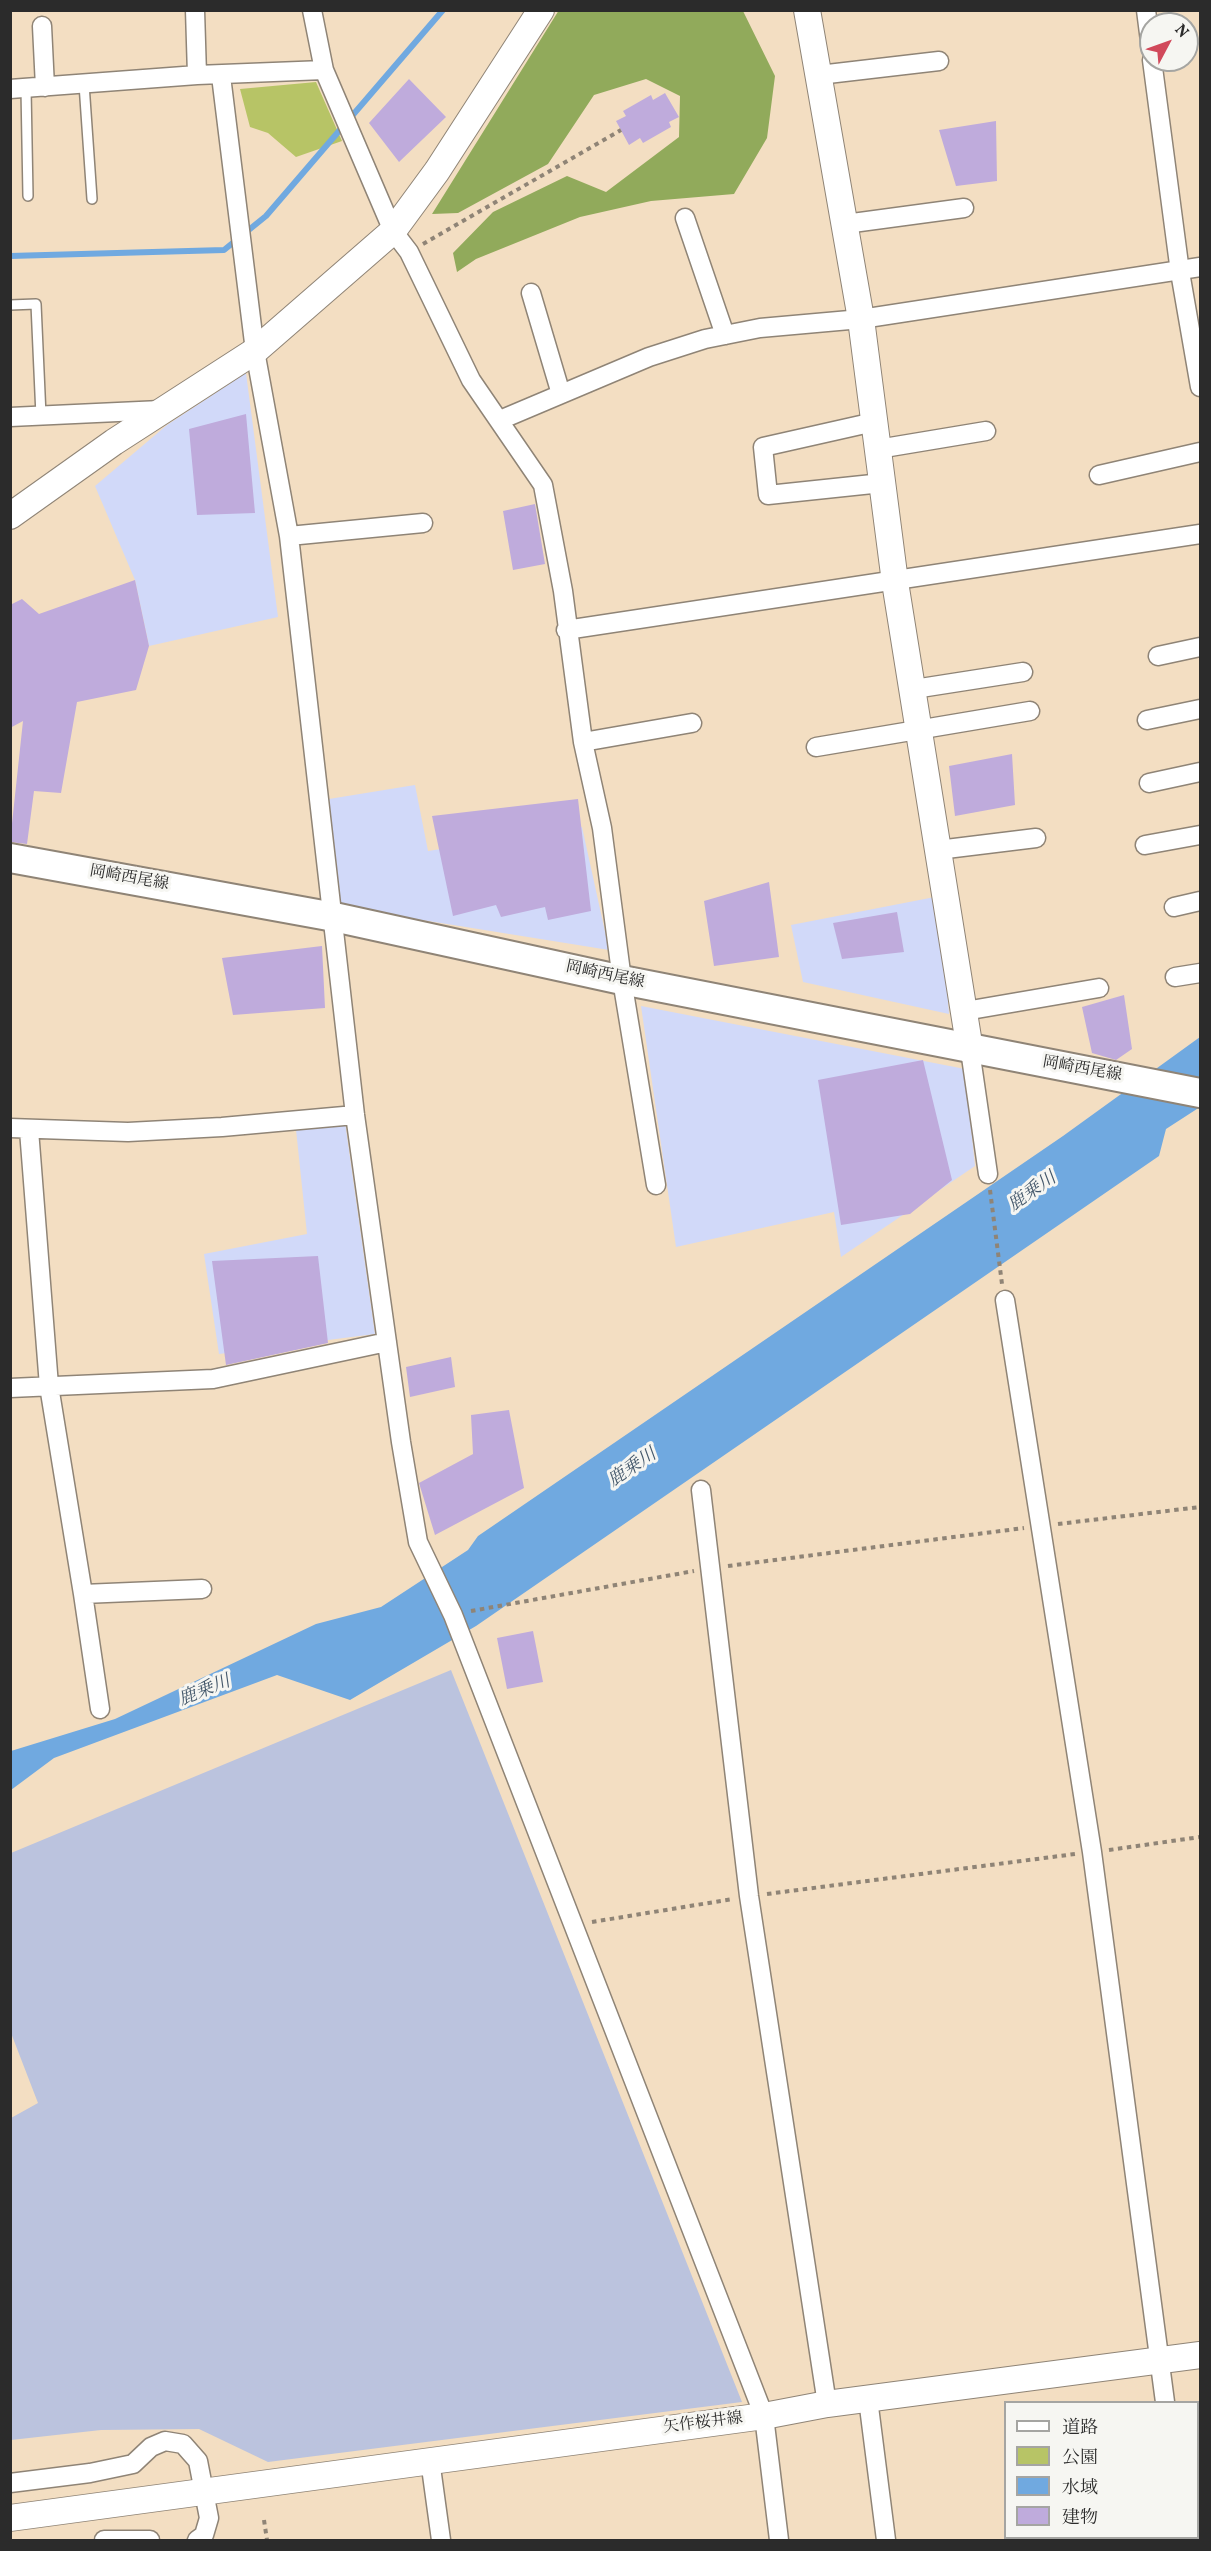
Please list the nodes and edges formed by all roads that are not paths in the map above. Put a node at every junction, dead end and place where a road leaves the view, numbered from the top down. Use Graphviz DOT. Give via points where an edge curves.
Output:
graph roads {
  1 [pos="195,10"];
  2 [pos="312,10"];
  3 [pos="541,10"];
  4 [pos="807,10"];
  5 [pos="42,27"];
  6 [pos="939,61"];
  7 [pos="324,70"];
  8 [pos="1154,72"];
  9 [pos="196,75"];
  10 [pos="819,75"];
  11 [pos="221,76"];
  12 [pos="84,84"];
  13 [pos="45,87"];
  14 [pos="18,89"];
  15 [pos="27,196"];
  16 [pos="92,199"];
  17 [pos="964,208"];
  18 [pos="685,218"];
  19 [pos="845,224"];
  20 [pos="393,231"];
  21 [pos="1200,267"];
  22 [pos="1180,272"];
  23 [pos="531,293"];
  24 [pos="10,305"];
  25 [pos="861,319"];
  26 [pos="725,335"];
  27 [pos="255,351"];
  28 [pos="1200,387"];
  29 [pos="561,394"];
  30 [pos="163,410"];
  31 [pos="41,416"];
  32 [pos="10,417"];
  33 [pos="500,420"];
  34 [pos="874,422"];
  35 [pos="986,431"];
  36 [pos="878,449"];
  37 [pos="1200,452"];
  38 [pos="1099,475"];
  39 [pos="882,483"];
  40 [pos="10,516"];
  41 [pos="423,523"];
  42 [pos="1200,534"];
  43 [pos="289,536"];
  44 [pos="895,582"];
  45 [pos="566,630"];
  46 [pos="1200,647"];
  47 [pos="1158,656"];
  48 [pos="1023,672"];
  49 [pos="914,689"];
  50 [pos="1200,709"];
  51 [pos="1030,711"];
  52 [pos="1147,720"];
  53 [pos="692,723"];
  54 [pos="919,728"];
  55 [pos="583,742"];
  56 [pos="816,747"];
  57 [pos="1200,772"];
  58 [pos="1149,783"];
  59 [pos="1200,835"];
  60 [pos="1036,838"];
  61 [pos="1145,845"];
  62 [pos="938,850"];
  63 [pos="10,858"];
  64 [pos="1200,901"];
  65 [pos="1174,907"];
  66 [pos="334,917"];
  67 [pos="1200,973"];
  68 [pos="1175,977"];
  69 [pos="622,980"];
  70 [pos="1099,988"];
  71 [pos="965,1011"];
  72 [pos="970,1050"];
  73 [pos="1200,1093"];
  74 [pos="355,1114"];
  75 [pos="10,1128"];
  76 [pos="29,1130"];
  77 [pos="987,1174"];
  78 [pos="656,1185"];
  79 [pos="1005,1300"];
  80 [pos="387,1342"];
  81 [pos="49,1386"];
  82 [pos="10,1388"];
  83 [pos="701,1490"];
  84 [pos="202,1589"];
  85 [pos="83,1594"];
  86 [pos="100,1709"];
  87 [pos="1200,2355"];
  88 [pos="1158,2360"];
  89 [pos="868,2399"];
  90 [pos="1165,2401"];
  91 [pos="827,2404"];
  92 [pos="764,2416"];
  93 [pos="430,2460"];
  94 [pos="10,2483"];
  95 [pos="205,2491"];
  96 [pos="10,2518"];
  97 [pos="104,2541"];
  98 [pos="150,2541"];
  99 [pos="197,2541"];
  100 [pos="441,2541"];
  101 [pos="779,2541"];
  102 [pos="886,2541"];
  1 -- 9 [label="street"];
  2 -- 7 [label="street"];
  3 -- 20 [label="street" via="437,171"];
  4 -- 10 [label="street"];
  5 -- 13 [label="street"];
  6 -- 10 [label="street"];
  7 -- 11 [label="street"];
  7 -- 20 [label="street"];
  8 -- 22 [label="street"];
  9 -- 11 [label="street"];
  9 -- 12 [label="street"];
  10 -- 19 [label="street"];
  11 -- 27 [label="street"];
  12 -- 13 [label="street"];
  12 -- 16 [label="lane"];
  13 -- 14 [label="street"];
  14 -- 15 [label="lane"];
  17 -- 19 [label="street"];
  18 -- 26 [label="street"];
  19 -- 25 [label="street"];
  20 -- 27 [label="street"];
  20 -- 33 [label="street" via="409,252 471,380"];
  21 -- 22 [label="street"];
  22 -- 25 [label="street"];
  22 -- 28 [label="street"];
  23 -- 29 [label="street"];
  24 -- 31 [label="lane" via="36,304"];
  25 -- 26 [label="street"];
  25 -- 34 [label="street"];
  26 -- 29 [label="street" via="649,357"];
  27 -- 30 [label="street"];
  27 -- 43 [label="street"];
  29 -- 33 [label="street"];
  30 -- 31 [label="street"];
  30 -- 40 [label="street"];
  31 -- 32 [label="street"];
  33 -- 45 [label="street" via="543,485 563,591"];
  34 -- 36 [label="street"];
  34 -- 39 [label="street" via="763,447 768,495"];
  35 -- 36 [label="street"];
  36 -- 39 [label="street"];
  37 -- 38 [label="street"];
  39 -- 44 [label="street"];
  41 -- 43 [label="street"];
  42 -- 44 [label="street"];
  43 -- 66 [label="street"];
  44 -- 45 [label="street"];
  44 -- 49 [label="street"];
  45 -- 55 [label="street"];
  46 -- 47 [label="street"];
  48 -- 49 [label="street"];
  49 -- 54 [label="street"];
  50 -- 52 [label="street"];
  51 -- 54 [label="street"];
  53 -- 55 [label="street"];
  54 -- 56 [label="street"];
  54 -- 62 [label="street"];
  55 -- 69 [label="street" via="602,828"];
  57 -- 58 [label="street"];
  59 -- 61 [label="street"];
  60 -- 62 [label="street"];
  62 -- 71 [label="street"];
  63 -- 66 [label="main road, 岡崎西尾線"];
  64 -- 65 [label="street"];
  66 -- 69 [label="main road, 岡崎西尾線"];
  66 -- 74 [label="street"];
  67 -- 68 [label="street"];
  69 -- 72 [label="main road, 岡崎西尾線"];
  69 -- 78 [label="street"];
  70 -- 71 [label="street"];
  71 -- 72 [label="street"];
  72 -- 73 [label="main road, 岡崎西尾線"];
  72 -- 77 [label="street"];
  74 -- 76 [label="street" via="210,1128 128,1132"];
  74 -- 80 [label="street"];
  75 -- 76 [label="street"];
  76 -- 81 [label="street"];
  79 -- 88 [label="street" via="1092,1852"];
  80 -- 81 [label="street" via="213,1379"];
  80 -- 92 [label="street" via="418,1542 453,1615"];
  81 -- 82 [label="street"];
  81 -- 85 [label="street"];
  83 -- 91 [label="street" via="749,1896"];
  84 -- 85 [label="street"];
  85 -- 86 [label="street"];
  87 -- 88 [label="street, 矢作桜井線"];
  88 -- 89 [label="street, 矢作桜井線"];
  88 -- 90 [label="street"];
  89 -- 91 [label="street, 矢作桜井線"];
  89 -- 102 [label="street"];
  91 -- 92 [label="street, 矢作桜井線"];
  92 -- 93 [label="street, 矢作桜井線"];
  92 -- 101 [label="street"];
  93 -- 95 [label="street, 矢作桜井線"];
  93 -- 100 [label="street"];
  94 -- 95 [label="street" via="134,2464 151,2447 165,2441 183,2444 198,2461"];
  95 -- 96 [label="street, 矢作桜井線"];
  95 -- 99 [label="street" via="209,2518 204,2535"];
  97 -- 98 [label="street"];
}
